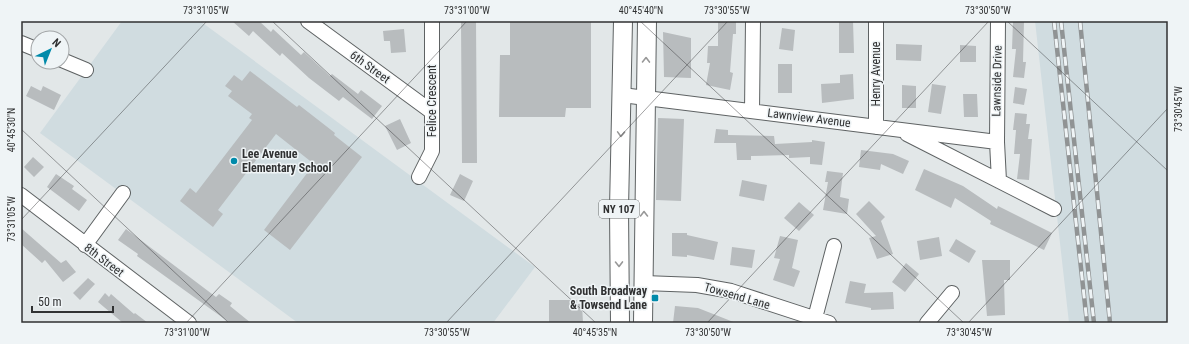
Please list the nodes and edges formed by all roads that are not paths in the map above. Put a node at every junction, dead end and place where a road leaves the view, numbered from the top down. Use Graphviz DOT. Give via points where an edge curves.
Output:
graph roads {
  1 [pos="308,21"];
  2 [pos="432,21"];
  3 [pos="623,21"];
  4 [pos="647,21"];
  5 [pos="753,21"];
  6 [pos="876,21"];
  7 [pos="998,21"];
  8 [pos="70,63"];
  9 [pos="86,70"];
  10 [pos="622,95"];
  11 [pos="646,98"];
  12 [pos="752,111"];
  13 [pos="432,112"];
  14 [pos="876,127"];
  15 [pos="899,130"];
  16 [pos="997,142"];
  17 [pos="419,177"];
  18 [pos="996,180"];
  19 [pos="123,193"];
  20 [pos="21,195"];
  21 [pos="1054,209"];
  22 [pos="85,245"];
  23 [pos="834,246"];
  24 [pos="644,283"];
  25 [pos="952,294"];
  26 [pos="815,318"];
  27 [pos="189,323"];
  28 [pos="620,323"];
  29 [pos="643,323"];
  30 [pos="829,323"];
  31 [pos="927,323"];
  1 -- 13 [label="street, 6th Street"];
  2 -- 13 [label="street, Felice Crescent"];
  3 -- 10 [label="main road, NY 107"];
  11 -- 4 [label="main road, NY 107, one-way"];
  5 -- 12 [label="street"];
  6 -- 14 [label="street, Henry Avenue"];
  7 -- 16 [label="street, Lawnside Drive"];
  8 -- 9 [label="street"];
  10 -- 11 [label="street, Lawnview Avenue"];
  10 -- 28 [label="main road, NY 107, one-way" via="619,208"];
  11 -- 12 [label="street, Lawnview Avenue"];
  24 -- 11 [label="main road, NY 107, one-way"];
  12 -- 14 [label="street, Lawnview Avenue"];
  13 -- 17 [label="street, Felice Crescent" via="432,151"];
  14 -- 15 [label="street, Lawnview Avenue"];
  15 -- 16 [label="street, Lawnview Avenue"];
  15 -- 18 [label="street"];
  16 -- 18 [label="street, Lawnside Drive"];
  18 -- 21 [label="street"];
  19 -- 22 [label="street"];
  20 -- 22 [label="street, 8th Street"];
  22 -- 27 [label="street, 8th Street"];
  23 -- 26 [label="street"];
  24 -- 26 [label="street, Towsend Lane" via="696,285 731,291"];
  24 -- 29 [label="main road, NY 107"];
  25 -- 31 [label="street"];
  26 -- 30 [label="street, Towsend Lane"];
}
